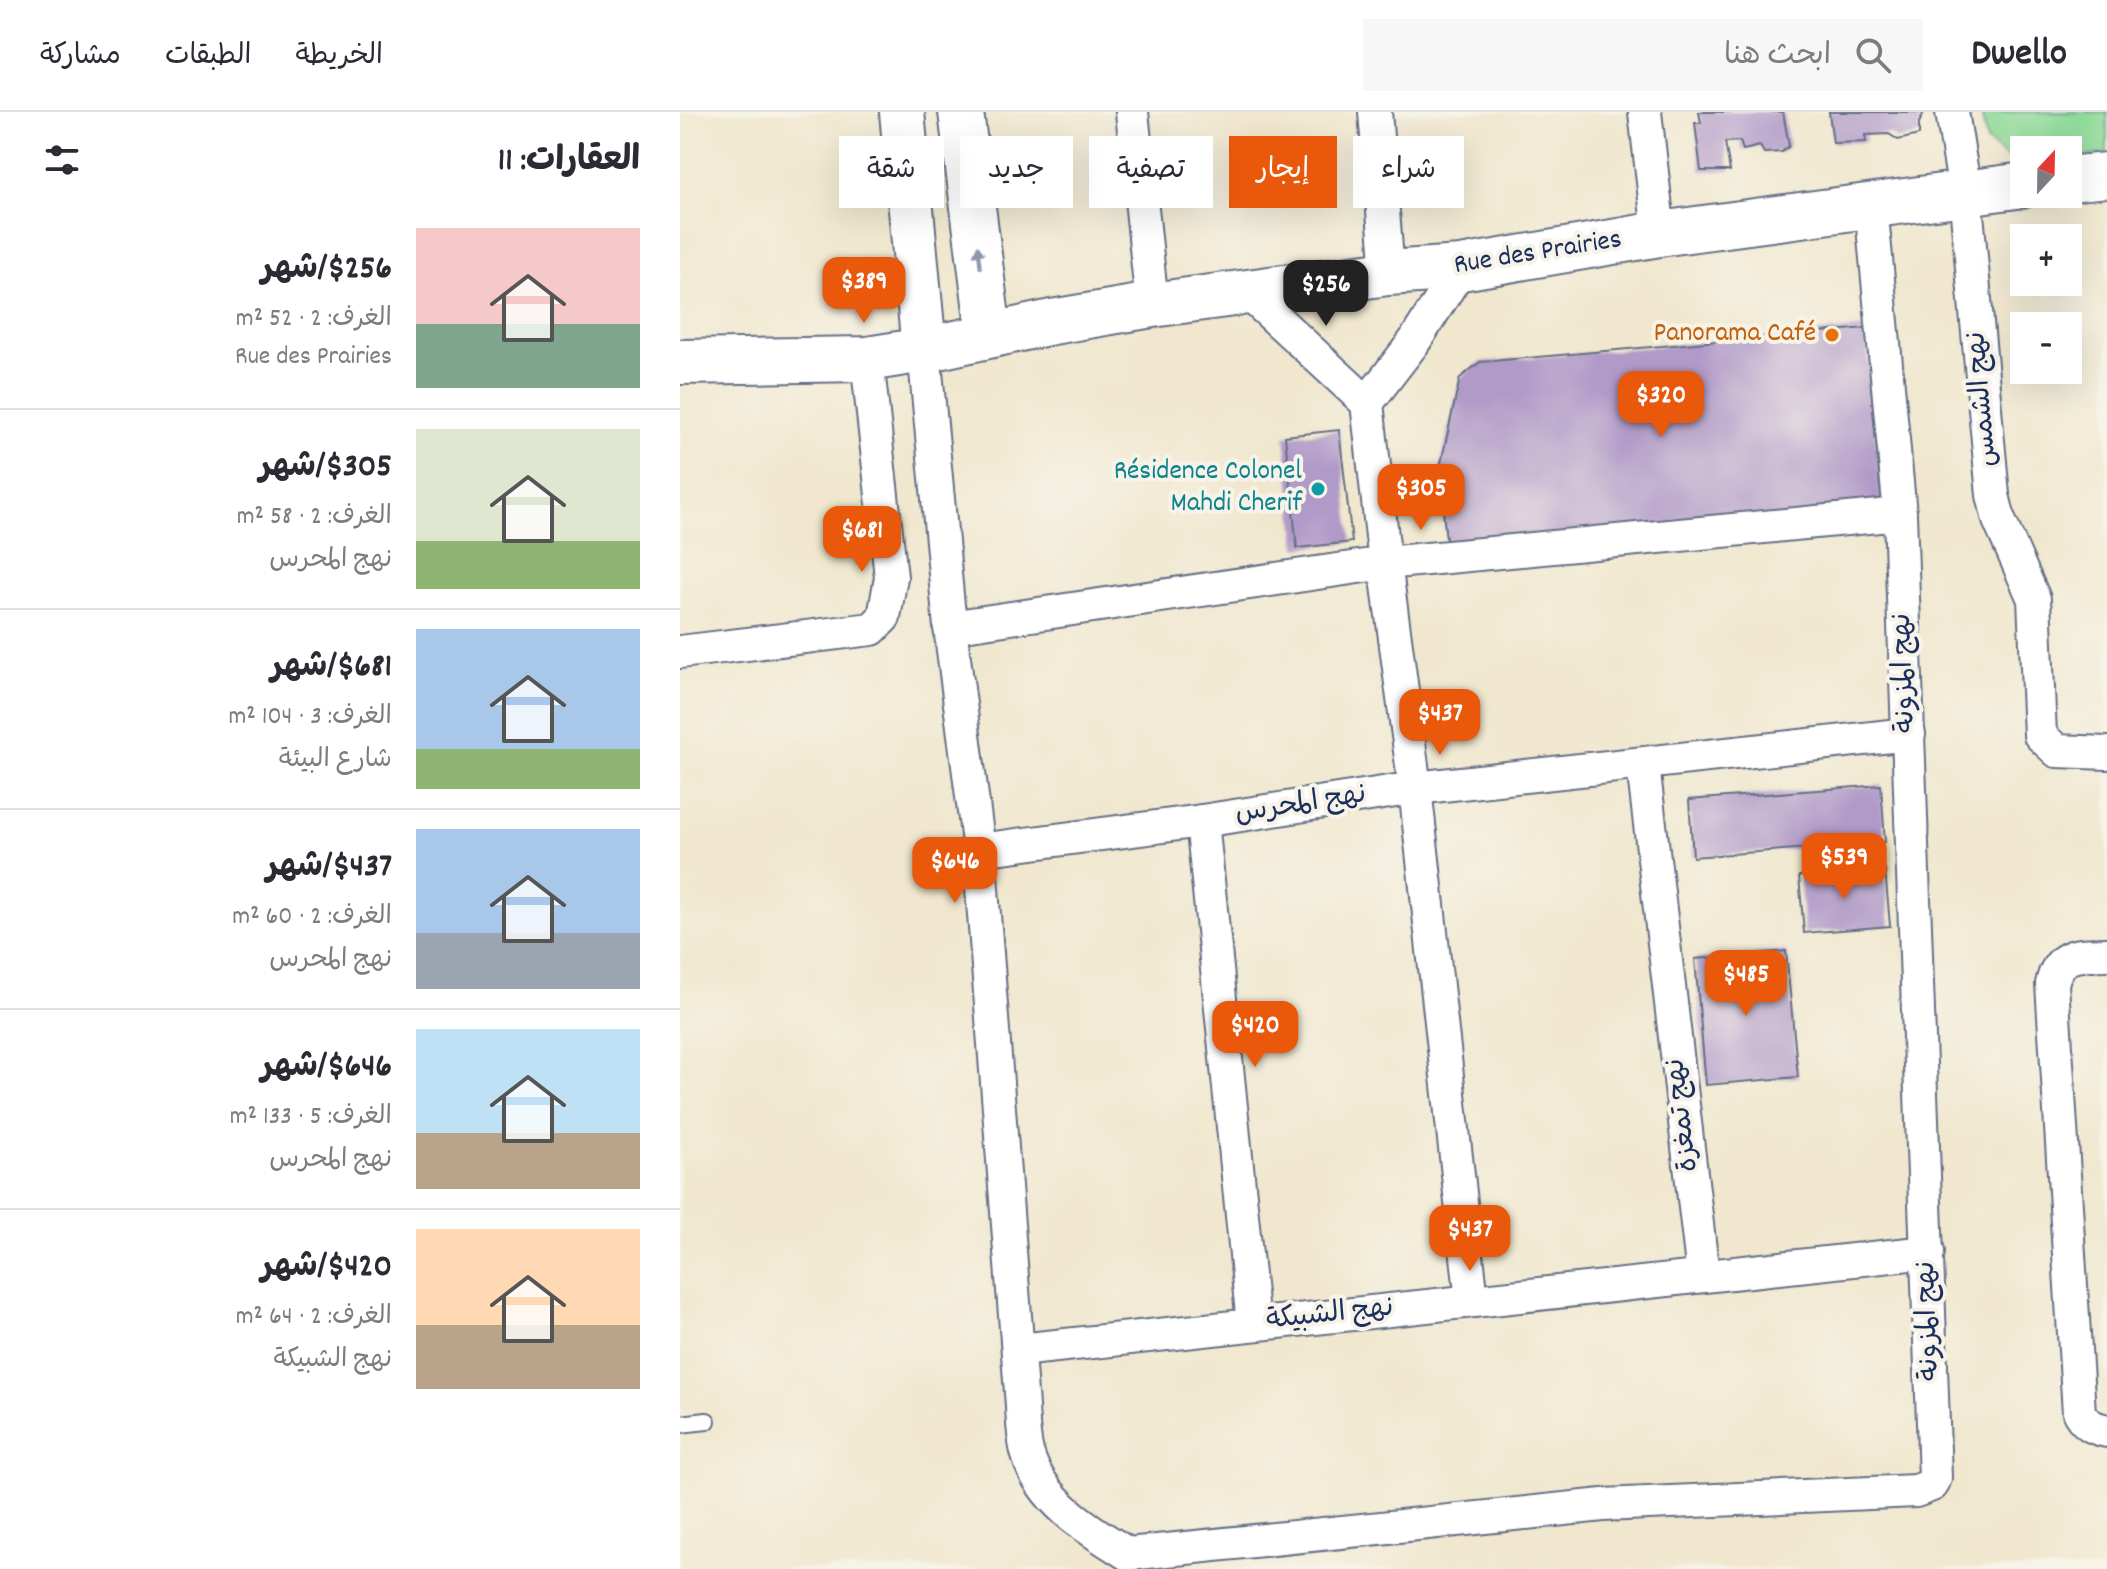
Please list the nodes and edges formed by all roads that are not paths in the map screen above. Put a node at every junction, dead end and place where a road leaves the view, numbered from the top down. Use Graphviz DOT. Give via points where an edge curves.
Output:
graph roads {
  1 [pos="902,112"];
  2 [pos="961,112"];
  3 [pos="1132,112"];
  4 [pos="1375,112"];
  5 [pos="1645,112"];
  6 [pos="1952,112"];
  7 [pos="2107,175"];
  8 [pos="2082,178"];
  9 [pos="2010,187"];
  10 [pos="1965,192"];
  11 [pos="1871,205"];
  12 [pos="1659,234"];
  13 [pos="1461,268"];
  14 [pos="1388,273"];
  15 [pos="1248,293"];
  16 [pos="1152,305"];
  17 [pos="989,334"];
  18 [pos="924,350"];
  19 [pos="867,359"];
  20 [pos="680,362"];
  21 [pos="1367,403"];
  22 [pos="1900,514"];
  23 [pos="1385,563"];
  24 [pos="950,627"];
  25 [pos="680,652"];
  26 [pos="1909,734"];
  27 [pos="2107,753"];
  28 [pos="1643,765"];
  29 [pos="1415,788"];
  30 [pos="1202,821"];
  31 [pos="979,850"];
  32 [pos="2107,954"];
  33 [pos="1928,1252"];
  34 [pos="1703,1275"];
  35 [pos="1472,1301"];
  36 [pos="1253,1324"];
  37 [pos="1019,1350"];
  38 [pos="707,1421"];
  39 [pos="680,1424"];
  40 [pos="2107,1431"];
  1 -- 18 [label="street"];
  17 -- 2 [label="street, one-way"];
  3 -- 16 [label="street"];
  4 -- 14 [label="street"];
  5 -- 12 [label="street"];
  6 -- 10 [label="street, نهج الشمس"];
  7 -- 8 [label="street"];
  9 -- 10 [label="street, Rue des Prairies"];
  10 -- 11 [label="street, Rue des Prairies"];
  10 -- 27 [label="street, نهج الشمس" via="1995,508 2034,599 2040,735 2057,751"];
  11 -- 12 [label="street, Rue des Prairies"];
  11 -- 22 [label="street, نهج المزونة"];
  12 -- 13 [label="street, Rue des Prairies"];
  13 -- 14 [label="street, Rue des Prairies"];
  13 -- 21 [label="street"];
  14 -- 15 [label="street, Rue des Prairies"];
  15 -- 16 [label="street, Rue des Prairies"];
  15 -- 21 [label="street"];
  16 -- 17 [label="street, Rue des Prairies"];
  17 -- 18 [label="street, Rue des Prairies"];
  18 -- 19 [label="street, Rue des Prairies"];
  18 -- 24 [label="street"];
  19 -- 20 [label="street, Rue des Prairies"];
  19 -- 25 [label="street" via="891,577 884,617 872,629"];
  21 -- 23 [label="street"];
  22 -- 23 [label="street"];
  22 -- 26 [label="street, نهج المزونة"];
  23 -- 24 [label="street"];
  23 -- 29 [label="street"];
  24 -- 31 [label="street"];
  26 -- 28 [label="street, نهج المحرس"];
  26 -- 33 [label="street, نهج المزونة"];
  28 -- 29 [label="street, نهج المحرس"];
  28 -- 34 [label="street, نهج تمغزة"];
  29 -- 30 [label="street, نهج المحرس"];
  29 -- 35 [label="street"];
  30 -- 31 [label="street, نهج المحرس"];
  30 -- 36 [label="street"];
  31 -- 37 [label="street"];
  32 -- 40 [label="street" via="2077,955 2061,962 2052,984 2079,1413 2094,1428"];
  33 -- 34 [label="street, نهج الشبيكة"];
  33 -- 37 [label="street, نهج المزونة" via="1935,1478 1926,1489 1603,1505 1128,1554 1048,1494 1028,1456"];
  34 -- 35 [label="street, نهج الشبيكة"];
  35 -- 36 [label="street, نهج الشبيكة"];
  36 -- 37 [label="street, نهج الشبيكة"];
  38 -- 39 [label="lane"];
}
